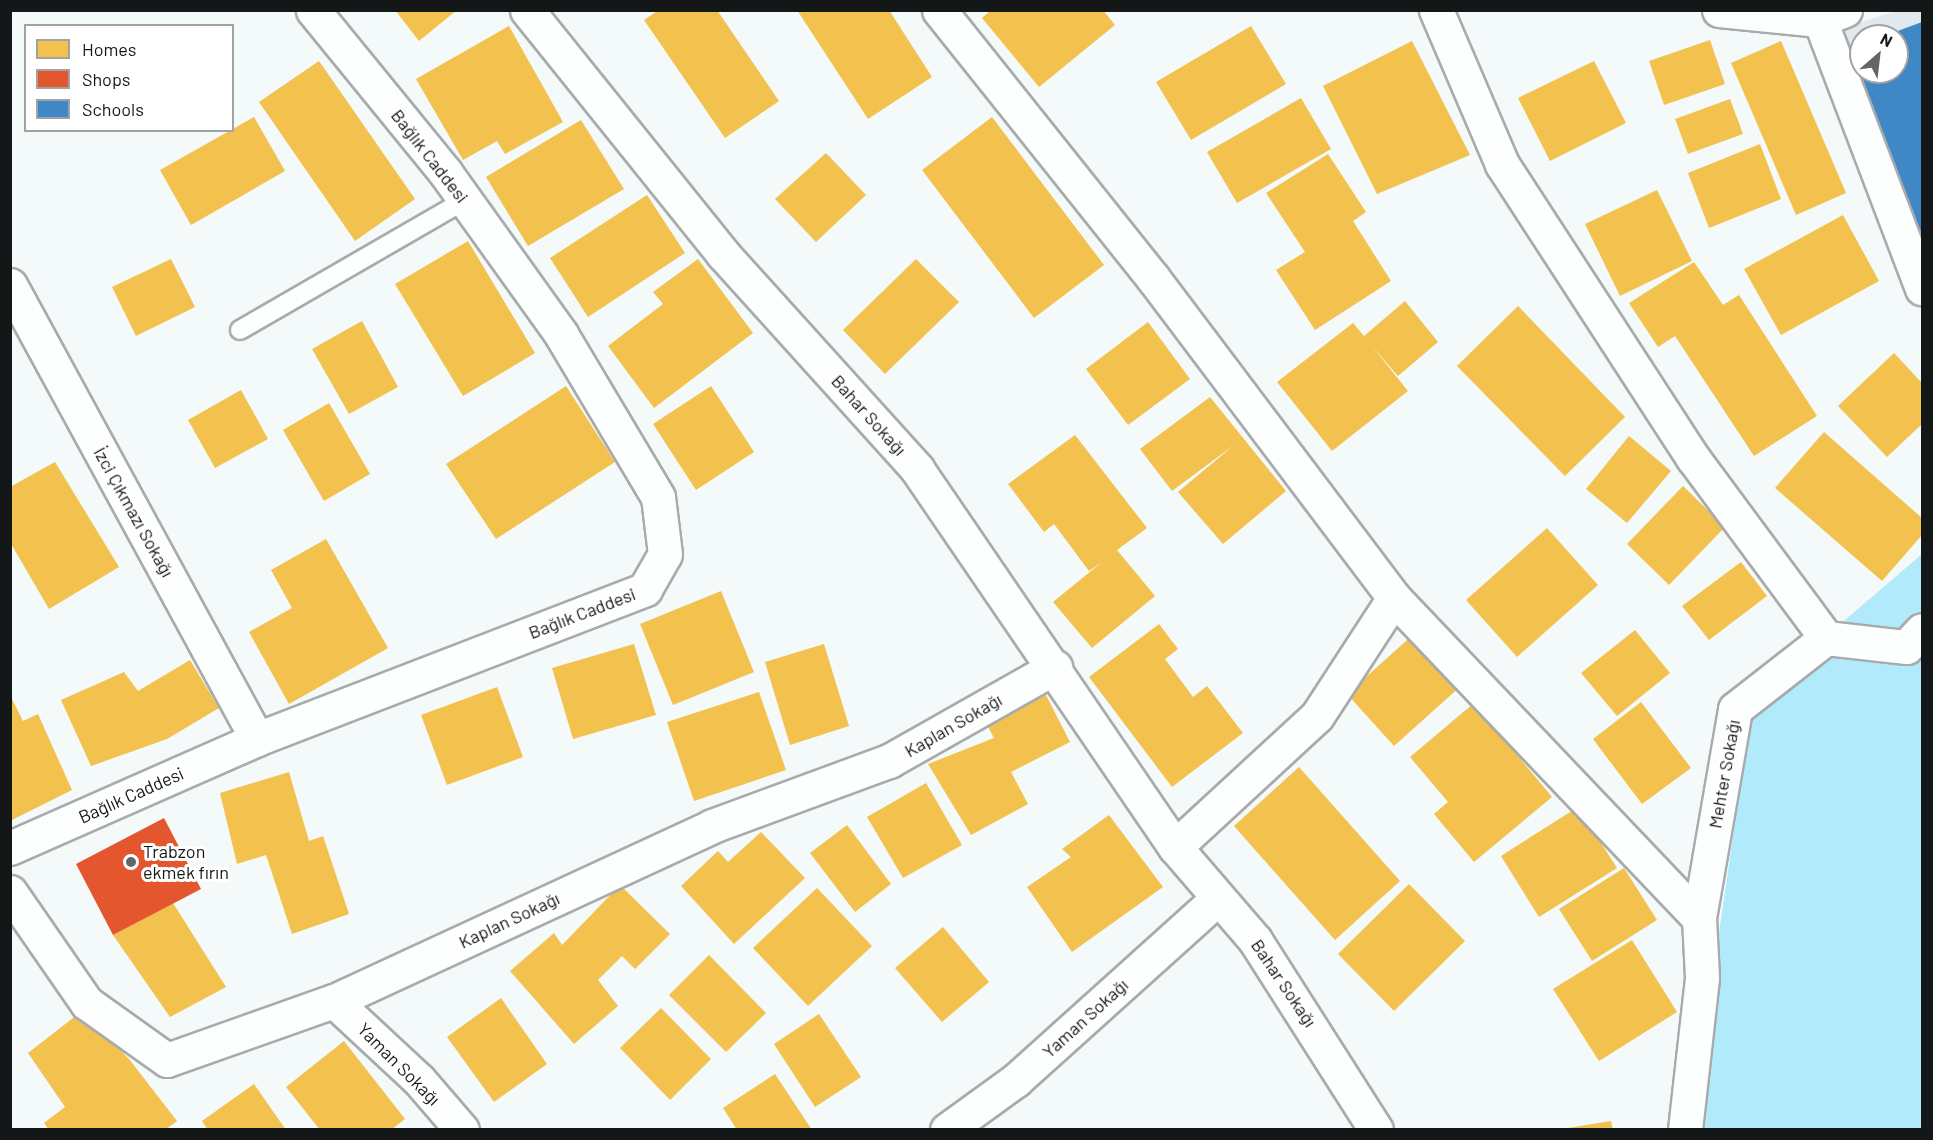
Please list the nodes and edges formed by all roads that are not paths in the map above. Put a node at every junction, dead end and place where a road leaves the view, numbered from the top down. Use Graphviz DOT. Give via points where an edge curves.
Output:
graph roads {
  1 [pos="313,10"];
  2 [pos="527,10"];
  3 [pos="939,10"];
  4 [pos="1436,10"];
  5 [pos="1719,10"];
  6 [pos="1832,15"];
  7 [pos="465,200"];
  8 [pos="10,285"];
  9 [pos="1923,288"];
  10 [pos="240,330"];
  11 [pos="1394,598"];
  12 [pos="1923,630"];
  13 [pos="1826,638"];
  14 [pos="1055,667"];
  15 [pos="257,739"];
  16 [pos="1175,847"];
  17 [pos="10,848"];
  18 [pos="10,892"];
  19 [pos="1217,899"];
  20 [pos="1699,918"];
  21 [pos="334,1001"];
  22 [pos="462,1130"];
  23 [pos="947,1130"];
  24 [pos="1376,1130"];
  25 [pos="1685,1130"];
  1 -- 7 [label="street, Bağlık Caddesi"];
  2 -- 14 [label="street, Bahar Sokağı" via="723,254 917,469"];
  3 -- 11 [label="street" via="1153,278"];
  4 -- 13 [label="street" via="1502,164 1693,458"];
  5 -- 6 [label="street"];
  6 -- 9 [label="street"];
  7 -- 10 [label="lane"];
  7 -- 15 [label="street, Bağlık Caddesi" via="561,334 658,497 665,554 645,589"];
  8 -- 15 [label="street, İzci Çıkmazı Sokağı"];
  11 -- 16 [label="street" via="1317,716"];
  11 -- 20 [label="street"];
  12 -- 13 [label="street" via="1906,647"];
  13 -- 20 [label="street, Mehter Sokağı" via="1735,709"];
  14 -- 16 [label="street, Bahar Sokağı"];
  14 -- 21 [label="street, Kaplan Sokağı" via="889,761 712,826"];
  15 -- 17 [label="street, Bağlık Caddesi"];
  16 -- 19 [label="street, Bahar Sokağı"];
  18 -- 21 [label="street, Kaplan Sokağı" via="87,1003 167,1060"];
  19 -- 23 [label="street, Yaman Sokağı" via="1016,1080"];
  19 -- 24 [label="street, Bahar Sokağı" via="1256,940"];
  20 -- 25 [label="street, Mehter Sokağı" via="1702,978"];
  21 -- 22 [label="street, Yaman Sokağı" via="419,1080"];
}
